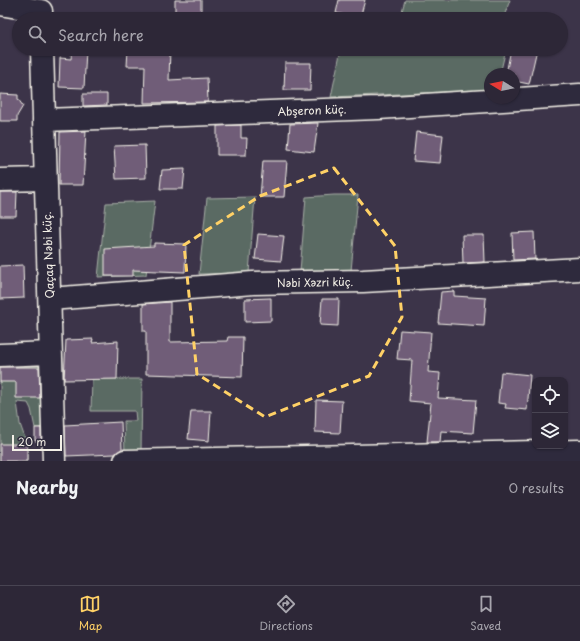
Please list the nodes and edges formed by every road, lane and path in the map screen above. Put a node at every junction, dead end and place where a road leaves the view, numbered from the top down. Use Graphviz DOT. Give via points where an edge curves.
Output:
graph roads {
  1 [pos="0,4"];
  2 [pos="41,10"];
  3 [pos="42,56"];
  4 [pos="580,95"];
  5 [pos="44,120"];
  6 [pos="45,179"];
  7 [pos="0,180"];
  8 [pos="580,269"];
  9 [pos="50,299"];
  10 [pos="50,353"];
  11 [pos="0,355"];
  12 [pos="580,451"];
  13 [pos="54,461"];
  14 [pos="125,461"];
  1 -- 2 [label="street"];
  3 -- 5 [label="street, Qaçaq Nəbi küç."];
  4 -- 5 [label="street, Abşeron küç." via="378,108"];
  5 -- 6 [label="street, Qaçaq Nəbi küç."];
  6 -- 7 [label="street"];
  6 -- 9 [label="street, Qaçaq Nəbi küç."];
  8 -- 9 [label="street, Nəbi Xəzri küç." via="363,281 253,283"];
  9 -- 10 [label="street, Qaçaq Nəbi küç."];
  10 -- 11 [label="street"];
  10 -- 13 [label="street, Qaçaq Nəbi küç."];
  12 -- 14 [label="street"];
}
